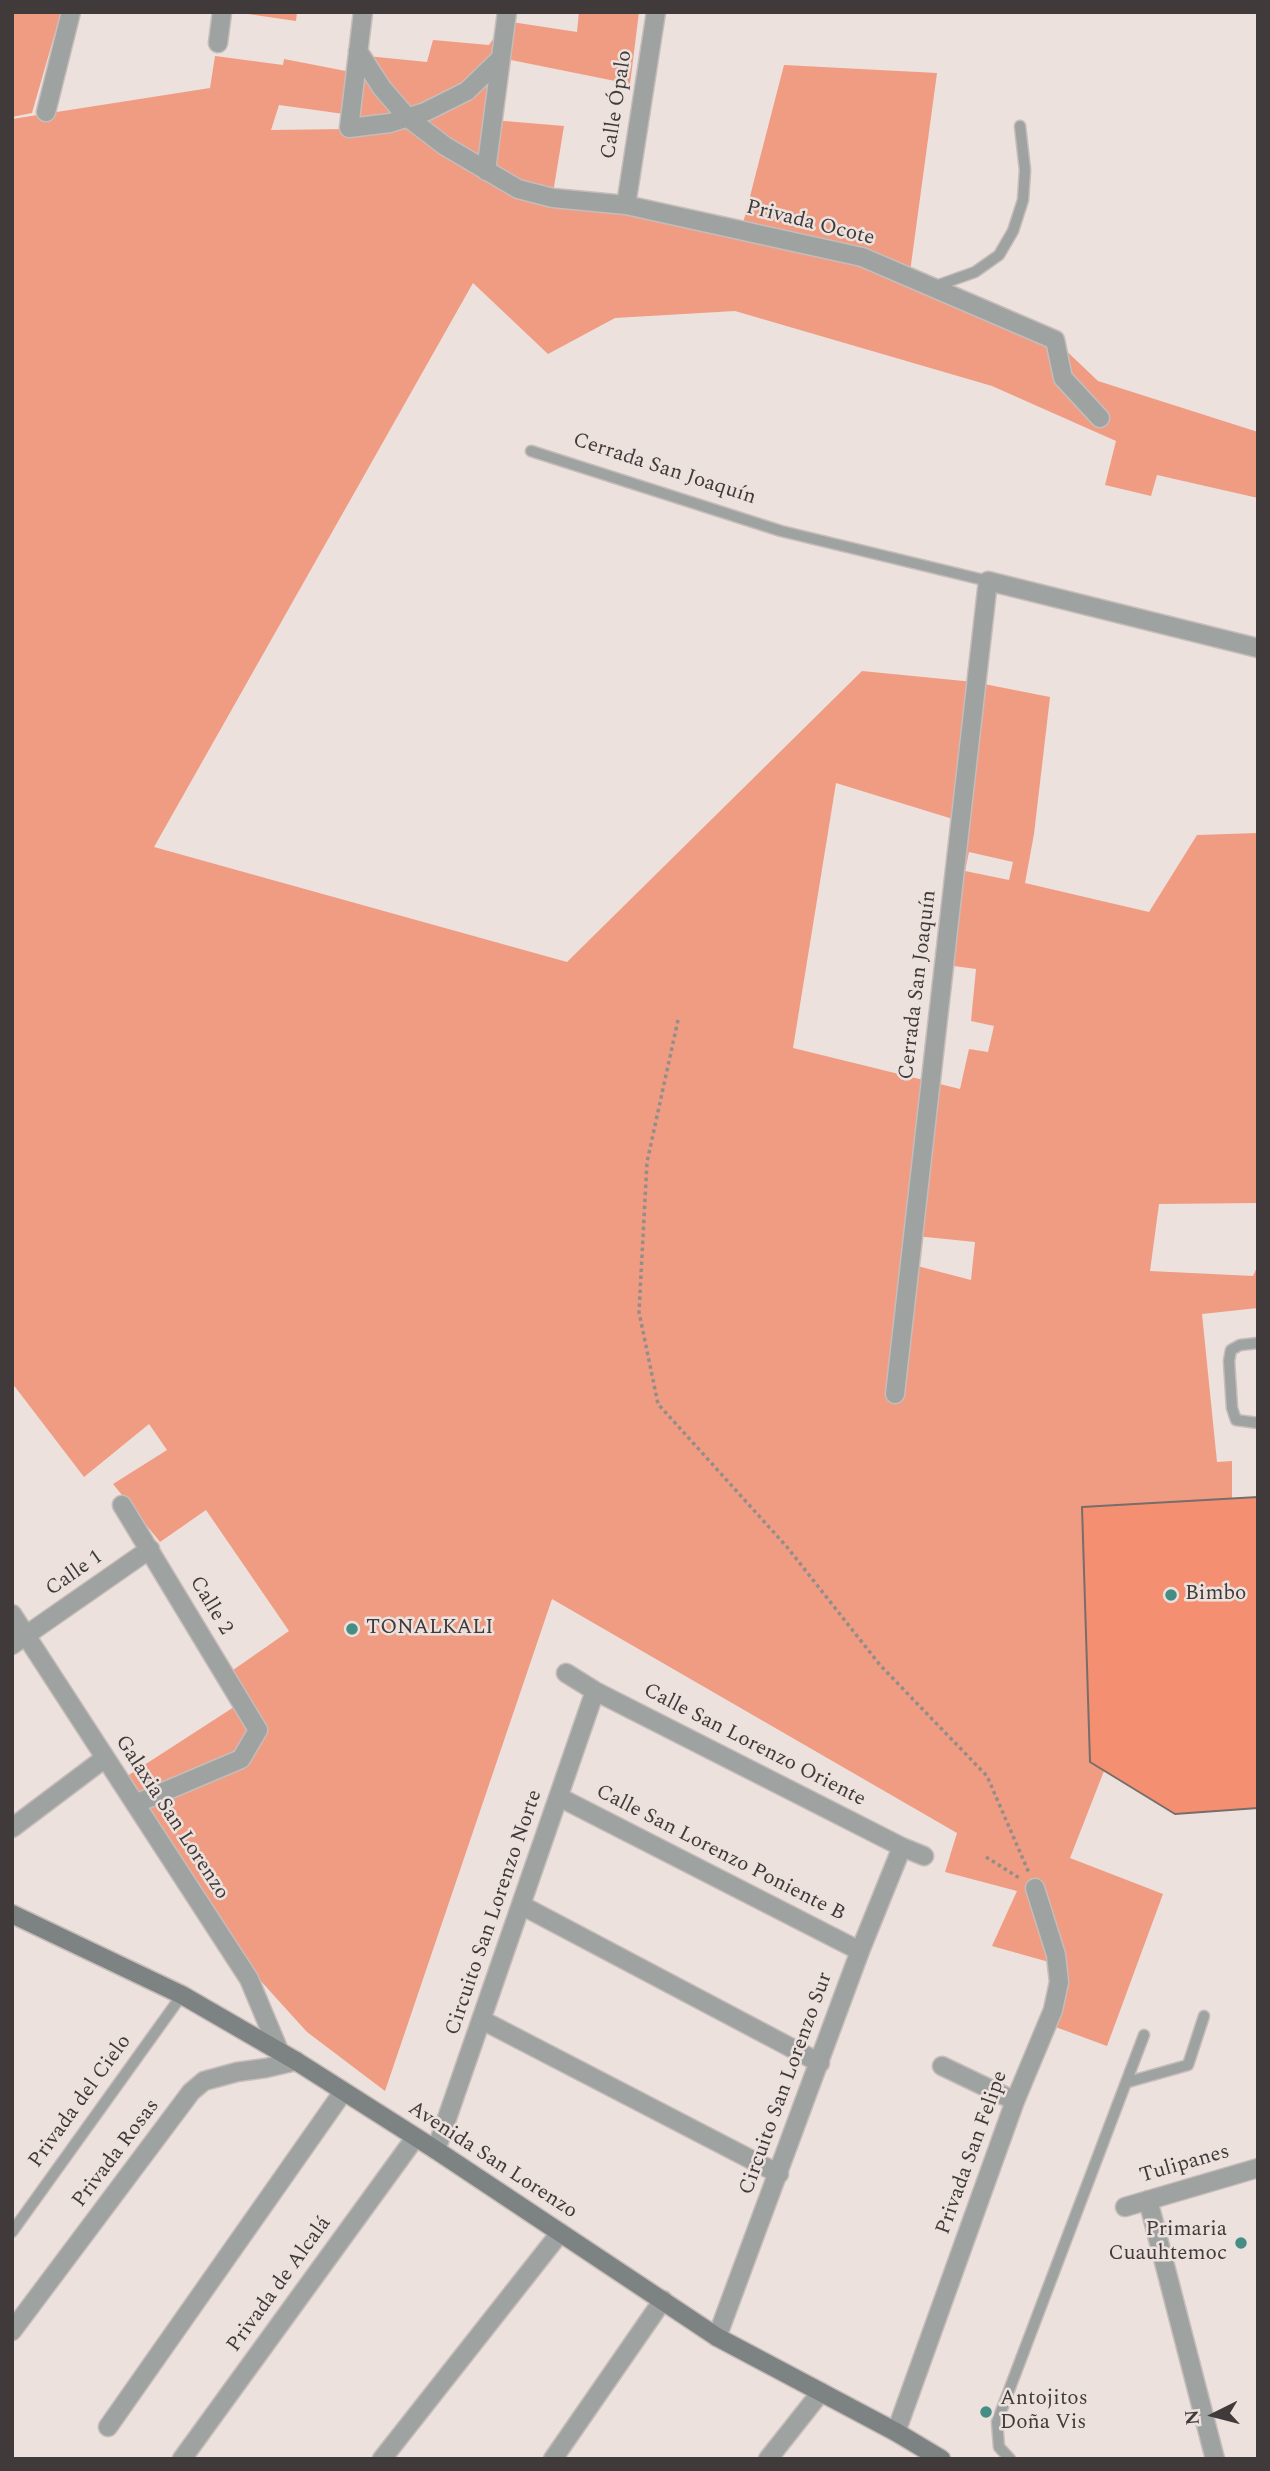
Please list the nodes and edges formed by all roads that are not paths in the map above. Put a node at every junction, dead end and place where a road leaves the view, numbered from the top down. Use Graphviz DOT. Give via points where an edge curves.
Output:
graph roads {
  1 [pos="71,12"];
  2 [pos="222,12"];
  3 [pos="363,12"];
  4 [pos="507,12"];
  5 [pos="656,12"];
  6 [pos="218,43"];
  7 [pos="358,51"];
  8 [pos="501,58"];
  9 [pos="46,113"];
  10 [pos="407,117"];
  11 [pos="1020,126"];
  12 [pos="486,171"];
  13 [pos="626,205"];
  14 [pos="933,287"];
  15 [pos="1100,418"];
  16 [pos="531,451"];
  17 [pos="988,581"];
  18 [pos="1258,648"];
  19 [pos="1258,1343"];
  20 [pos="895,1395"];
  21 [pos="1258,1423"];
  22 [pos="122,1505"];
  23 [pos="150,1549"];
  24 [pos="12,1614"];
  25 [pos="19,1640"];
  26 [pos="566,1673"];
  27 [pos="595,1691"];
  28 [pos="104,1758"];
  29 [pos="559,1797"];
  30 [pos="135,1804"];
  31 [pos="12,1828"];
  32 [pos="902,1847"];
  33 [pos="924,1856"];
  34 [pos="1035,1888"];
  35 [pos="521,1905"];
  36 [pos="12,1914"];
  37 [pos="860,1951"];
  38 [pos="182,1995"];
  39 [pos="1204,2016"];
  40 [pos="482,2020"];
  41 [pos="1144,2035"];
  42 [pos="288,2057"];
  43 [pos="820,2063"];
  44 [pos="942,2066"];
  45 [pos="1128,2082"];
  46 [pos="343,2092"];
  47 [pos="1015,2101"];
  48 [pos="415,2138"];
  49 [pos="436,2150"];
  50 [pos="1258,2168"];
  51 [pos="779,2174"];
  52 [pos="1148,2200"];
  53 [pos="1125,2207"];
  54 [pos="12,2232"];
  55 [pos="560,2232"];
  56 [pos="663,2300"];
  57 [pos="12,2332"];
  58 [pos="717,2337"];
  59 [pos="821,2392"];
  60 [pos="108,2427"];
  61 [pos="896,2432"];
  62 [pos="182,2459"];
  63 [pos="383,2459"];
  64 [pos="553,2459"];
  65 [pos="768,2459"];
  66 [pos="941,2459"];
  67 [pos="1010,2459"];
  68 [pos="1215,2459"];
  1 -- 9 [label="street"];
  2 -- 6 [label="street"];
  3 -- 7 [label="street"];
  4 -- 8 [label="street"];
  5 -- 13 [label="street, Calle Ópalo"];
  7 -- 10 [label="street, Privada Ocote"];
  7 -- 10 [label="street" via="349,128"];
  8 -- 10 [label="street" via="467,91"];
  8 -- 12 [label="street"];
  10 -- 12 [label="street, Privada Ocote"];
  11 -- 14 [label="lane" via="1023,200 999,256 975,272"];
  12 -- 13 [label="street, Privada Ocote" via="518,188 553,198"];
  13 -- 14 [label="street, Privada Ocote" via="862,257"];
  14 -- 15 [label="street, Privada Ocote" via="1055,340 1063,378"];
  16 -- 17 [label="lane, Cerrada San Joaquín" via="780,531"];
  17 -- 18 [label="street, Cerrada San Joaquín"];
  17 -- 20 [label="street, Cerrada San Joaquín"];
  19 -- 21 [label="lane" via="1231,1350 1229,1361 1236,1420"];
  22 -- 23 [label="street, Calle 2"];
  23 -- 25 [label="street, Calle 1"];
  23 -- 30 [label="street, Calle 2" via="258,1730 241,1759"];
  24 -- 25 [label="street, Galaxia San Lorenzo"];
  25 -- 28 [label="street, Galaxia San Lorenzo"];
  26 -- 27 [label="street, Calle San Lorenzo Oriente"];
  27 -- 29 [label="street, Circuito San Lorenzo Norte"];
  27 -- 32 [label="street, Calle San Lorenzo Oriente"];
  28 -- 30 [label="street, Galaxia San Lorenzo"];
  28 -- 31 [label="street"];
  29 -- 35 [label="street, Circuito San Lorenzo Norte"];
  29 -- 37 [label="street, Calle San Lorenzo Poniente B"];
  30 -- 42 [label="street, Galaxia San Lorenzo" via="249,1979"];
  32 -- 33 [label="street, Calle San Lorenzo Oriente"];
  32 -- 37 [label="street, Circuito San Lorenzo Sur"];
  34 -- 47 [label="street, Privada San Felipe" via="1056,1955 1059,1982 1053,2010"];
  35 -- 40 [label="street, Circuito San Lorenzo Norte"];
  35 -- 43 [label="street"];
  36 -- 38 [label="street, Avenida San Lorenzo"];
  37 -- 43 [label="street, Circuito San Lorenzo Sur"];
  38 -- 42 [label="street, Avenida San Lorenzo"];
  38 -- 54 [label="lane, Privada del Cielo"];
  39 -- 45 [label="lane" via="1188,2065"];
  40 -- 49 [label="street, Circuito San Lorenzo Norte"];
  40 -- 51 [label="street"];
  41 -- 45 [label="lane"];
  42 -- 46 [label="street, Avenida San Lorenzo"];
  42 -- 57 [label="street, Privada Rosas" via="266,2068 204,2081 191,2092"];
  43 -- 51 [label="street, Circuito San Lorenzo Sur"];
  44 -- 47 [label="street"];
  45 -- 67 [label="lane" via="997,2423 999,2447"];
  46 -- 48 [label="street, Avenida San Lorenzo"];
  46 -- 60 [label="street"];
  47 -- 61 [label="street, Privada San Felipe"];
  48 -- 49 [label="street, Avenida San Lorenzo"];
  48 -- 62 [label="street, Privada de Alcalá"];
  49 -- 55 [label="street, Avenida San Lorenzo"];
  50 -- 52 [label="street, Tulipanes"];
  51 -- 58 [label="street, Circuito San Lorenzo Sur"];
  52 -- 53 [label="street, Tulipanes"];
  52 -- 68 [label="street"];
  55 -- 56 [label="street, Avenida San Lorenzo"];
  55 -- 63 [label="street"];
  56 -- 58 [label="street, Avenida San Lorenzo"];
  56 -- 64 [label="street"];
  58 -- 59 [label="street, Avenida San Lorenzo"];
  59 -- 61 [label="street, Avenida San Lorenzo"];
  59 -- 65 [label="street"];
  61 -- 66 [label="street, Avenida San Lorenzo"];
}
